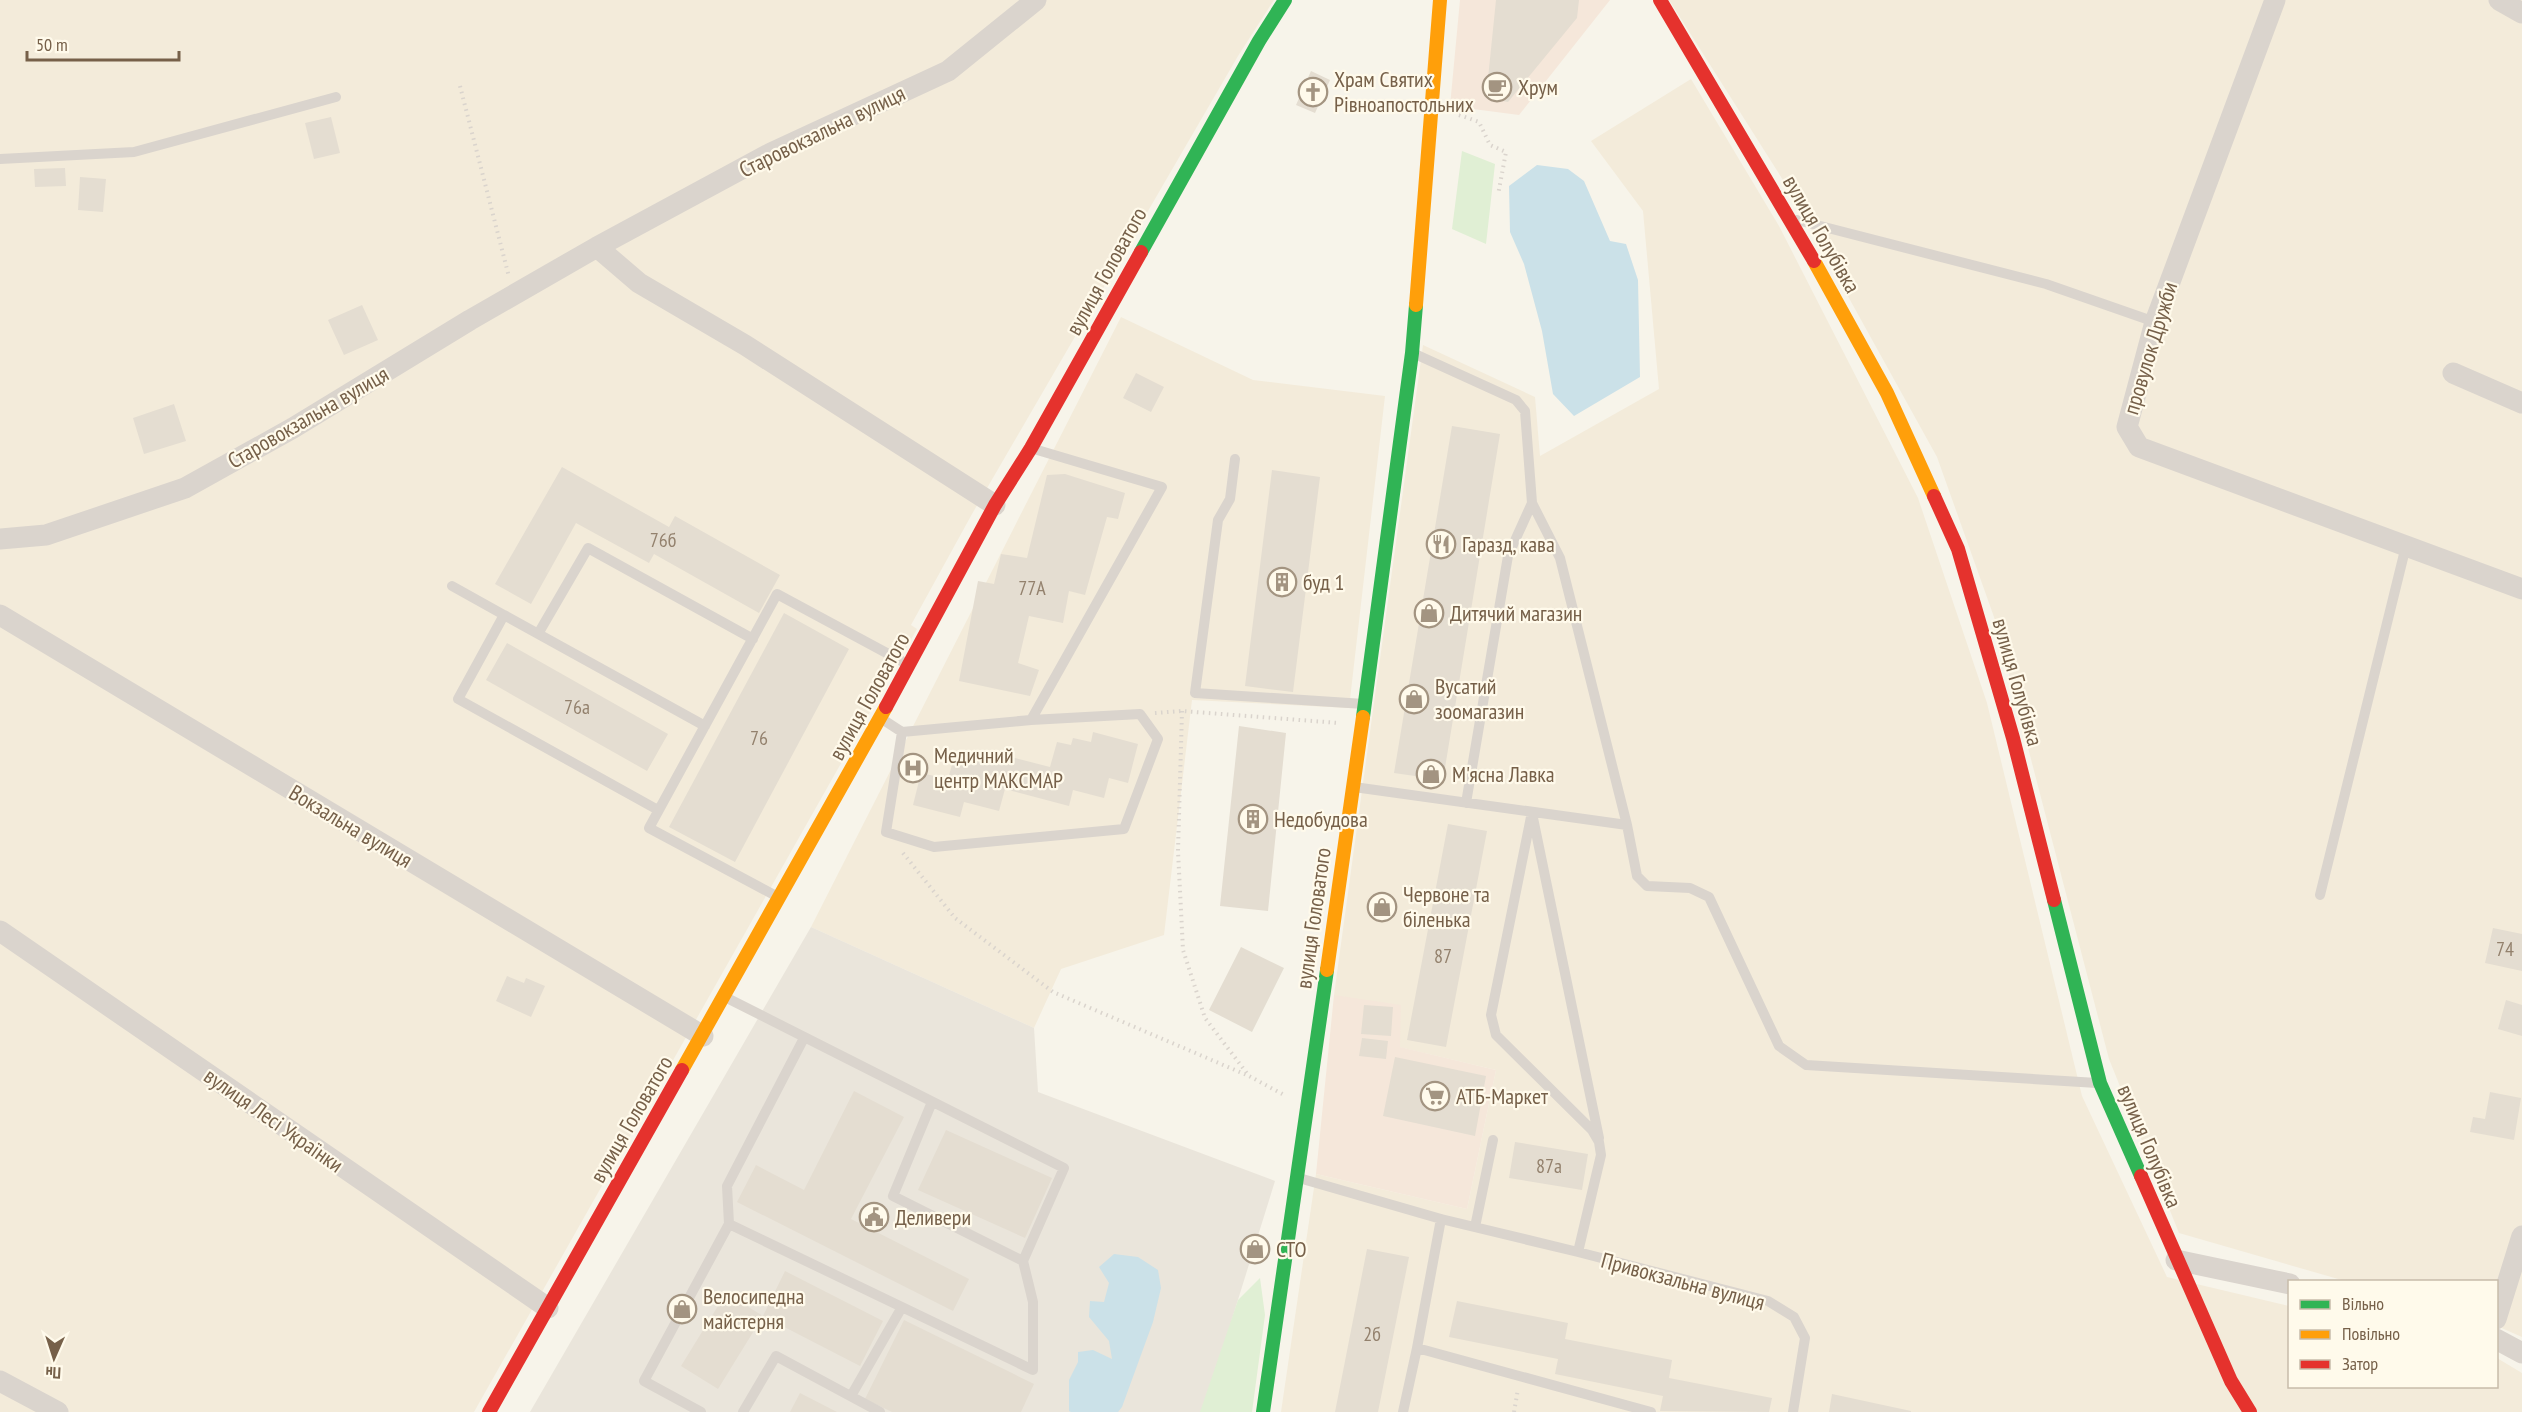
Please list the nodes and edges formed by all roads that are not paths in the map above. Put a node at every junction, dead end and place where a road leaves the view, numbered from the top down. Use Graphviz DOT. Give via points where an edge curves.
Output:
graph roads {
  1 [pos="1036,0"];
  2 [pos="1285,0"];
  3 [pos="1440,0"];
  4 [pos="1660,0"];
  5 [pos="2275,0"];
  6 [pos="2499,0"];
  7 [pos="2522,13"];
  8 [pos="336,97"];
  9 [pos="0,159"];
  10 [pos="1790,219"];
  11 [pos="597,248"];
  12 [pos="2155,322"];
  13 [pos="1412,353"];
  14 [pos="2453,373"];
  15 [pos="2522,404"];
  16 [pos="1031,448"];
  17 [pos="1235,459"];
  18 [pos="1532,504"];
  19 [pos="995,505"];
  20 [pos="0,540"];
  21 [pos="2406,546"];
  22 [pos="452,586"];
  23 [pos="2522,589"];
  24 [pos="0,615"];
  25 [pos="504,615"];
  26 [pos="538,634"];
  27 [pos="753,639"];
  28 [pos="910,666"];
  29 [pos="1365,704"];
  30 [pos="881,718"];
  31 [pos="1031,720"];
  32 [pos="705,726"];
  33 [pos="902,732"];
  34 [pos="1353,787"];
  35 [pos="1466,803"];
  36 [pos="658,810"];
  37 [pos="1532,812"];
  38 [pos="1627,825"];
  39 [pos="2320,895"];
  40 [pos="780,898"];
  41 [pos="0,931"];
  42 [pos="725,997"];
  43 [pos="703,1036"];
  44 [pos="804,1038"];
  45 [pos="2100,1083"];
  46 [pos="932,1101"];
  47 [pos="1493,1140"];
  48 [pos="1599,1142"];
  49 [pos="1297,1178"];
  50 [pos="1441,1219"];
  51 [pos="729,1224"];
  52 [pos="1475,1227"];
  53 [pos="2522,1236"];
  54 [pos="1578,1252"];
  55 [pos="2176,1260"];
  56 [pos="1023,1261"];
  57 [pos="2288,1284"];
  58 [pos="902,1307"];
  59 [pos="548,1308"];
  60 [pos="2498,1313"];
  61 [pos="2498,1340"];
  62 [pos="1417,1348"];
  63 [pos="2522,1353"];
  64 [pos="0,1381"];
  65 [pos="851,1396"];
  66 [pos="58,1412"];
  67 [pos="489,1412"];
  68 [pos="701,1412"];
  69 [pos="742,1412"];
  70 [pos="880,1412"];
  71 [pos="1263,1412"];
  72 [pos="1404,1412"];
  73 [pos="1651,1412"];
  74 [pos="1793,1412"];
  75 [pos="2250,1412"];
  1 -- 11 [label="street, Старовокзальна вулиця" via="948,71 771,153"];
  2 -- 16 [label="street, вулиця Головатого"];
  3 -- 13 [label="street, вулиця Головатого"];
  4 -- 10 [label="street, вулиця Голубівка"];
  5 -- 12 [label="street, провулок Дружби"];
  6 -- 7 [label="street"];
  8 -- 9 [label="lane" via="134,152"];
  10 -- 12 [label="lane" via="2046,284"];
  10 -- 45 [label="street, вулиця Голубівка" via="1887,393 1958,549 2013,738"];
  11 -- 19 [label="street" via="639,283 745,345"];
  11 -- 20 [label="street, Старовокзальна вулиця" via="185,488 46,534"];
  12 -- 21 [label="street, провулок Дружби" via="2127,427 2139,447"];
  13 -- 18 [label="lane" via="1516,400 1525,411"];
  13 -- 29 [label="street, вулиця Головатого"];
  14 -- 15 [label="street"];
  16 -- 19 [label="street, вулиця Головатого"];
  16 -- 31 [label="lane" via="1162,487"];
  17 -- 29 [label="lane" via="1230,499 1218,520 1195,693"];
  18 -- 35 [label="lane" via="1508,556"];
  18 -- 38 [label="lane" via="1560,558"];
  19 -- 28 [label="street, вулиця Головатого"];
  21 -- 23 [label="street, провулок Дружби"];
  21 -- 39 [label="lane"];
  22 -- 25 [label="lane"];
  24 -- 43 [label="street, Вокзальна вулиця"];
  25 -- 26 [label="lane"];
  25 -- 36 [label="lane" via="458,699"];
  26 -- 27 [label="lane" via="588,548"];
  26 -- 32 [label="lane"];
  27 -- 28 [label="lane" via="777,594"];
  27 -- 32 [label="lane"];
  28 -- 30 [label="street, вулиця Головатого"];
  29 -- 34 [label="street, вулиця Головатого"];
  30 -- 33 [label="lane"];
  30 -- 40 [label="street, вулиця Головатого"];
  31 -- 33 [label="lane"];
  31 -- 33 [label="lane" via="1140,714 1158,739 1124,829 934,847 886,832"];
  32 -- 36 [label="lane"];
  34 -- 35 [label="lane"];
  34 -- 49 [label="street, вулиця Головатого"];
  35 -- 37 [label="lane"];
  36 -- 40 [label="lane" via="649,828"];
  37 -- 38 [label="lane"];
  37 -- 48 [label="lane"];
  37 -- 48 [label="lane" via="1491,1015 1496,1035 1592,1130"];
  38 -- 45 [label="lane" via="1637,876 1647,886 1690,888 1709,897 1779,1046 1806,1065"];
  40 -- 42 [label="street, вулиця Головатого"];
  41 -- 59 [label="street, вулиця Лесі Українки"];
  42 -- 43 [label="street, вулиця Головатого"];
  42 -- 44 [label="lane"];
  43 -- 59 [label="street, вулиця Головатого"];
  44 -- 46 [label="lane"];
  44 -- 51 [label="lane" via="727,1186"];
  45 -- 55 [label="street, вулиця Голубівка"];
  46 -- 56 [label="lane" via="892,1196"];
  46 -- 56 [label="lane" via="1064,1168"];
  47 -- 52 [label="lane"];
  48 -- 54 [label="lane" via="1601,1155"];
  49 -- 50 [label="lane, Привокзальна вулиця"];
  49 -- 71 [label="street, вулиця Головатого"];
  50 -- 52 [label="lane, Привокзальна вулиця"];
  50 -- 62 [label="lane"];
  51 -- 58 [label="lane"];
  51 -- 68 [label="lane" via="644,1381"];
  52 -- 54 [label="lane, Привокзальна вулиця"];
  53 -- 60 [label="street"];
  54 -- 74 [label="lane, Привокзальна вулиця" via="1768,1301 1794,1317 1805,1338"];
  55 -- 57 [label="street"];
  55 -- 75 [label="street, вулиця Голубівка" via="2231,1381"];
  56 -- 58 [label="lane" via="1033,1302 1033,1370"];
  58 -- 65 [label="lane"];
  59 -- 67 [label="street, вулиця Головатого"];
  61 -- 63 [label="street"];
  62 -- 72 [label="lane"];
  62 -- 73 [label="lane"];
  64 -- 66 [label="street"];
  65 -- 69 [label="lane" via="776,1356"];
  65 -- 70 [label="lane"];
}
